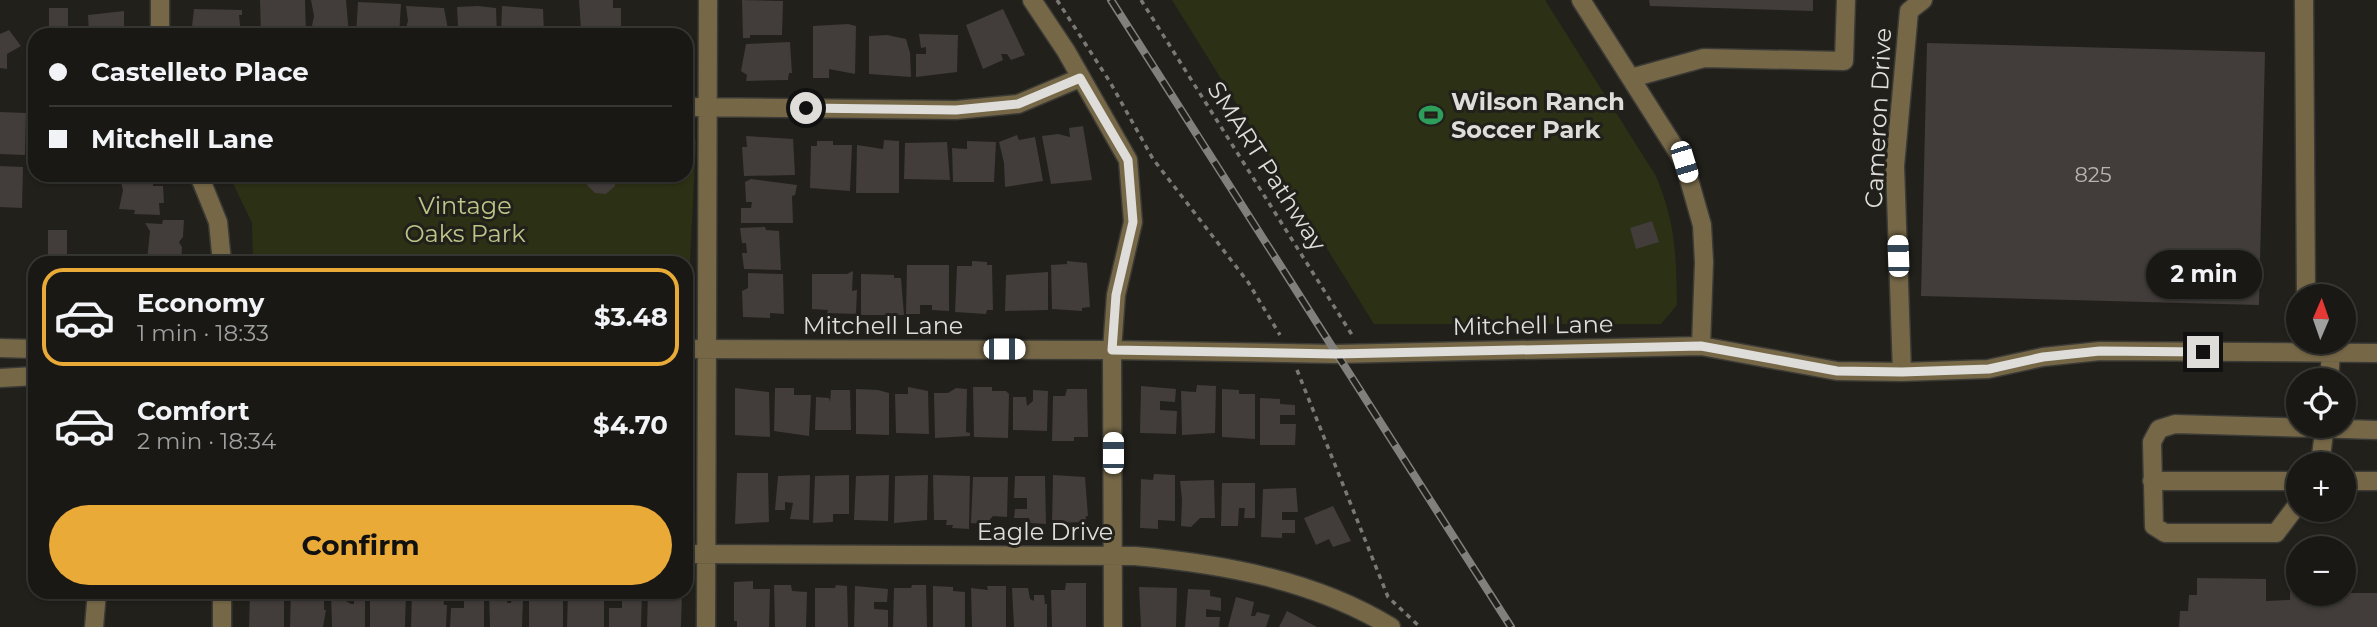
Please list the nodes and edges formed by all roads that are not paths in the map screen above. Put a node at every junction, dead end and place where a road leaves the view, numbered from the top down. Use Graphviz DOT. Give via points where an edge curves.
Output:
graph roads {
  1 [pos="160,0"];
  2 [pos="708,0"];
  3 [pos="1032,0"];
  4 [pos="1581,0"];
  5 [pos="1846,0"];
  6 [pos="1923,0"];
  7 [pos="2304,0"];
  8 [pos="160,28"];
  9 [pos="1080,78"];
  10 [pos="1631,78"];
  11 [pos="693,107"];
  12 [pos="708,107"];
  13 [pos="202,182"];
  14 [pos="221,256"];
  15 [pos="2306,284"];
  16 [pos="1701,346"];
  17 [pos="2286,347"];
  18 [pos="0,348"];
  19 [pos="28,349"];
  20 [pos="693,349"];
  21 [pos="706,349"];
  22 [pos="1112,350"];
  23 [pos="2356,353"];
  24 [pos="2377,353"];
  25 [pos="1902,372"];
  26 [pos="28,376"];
  27 [pos="0,378"];
  28 [pos="2286,427"];
  29 [pos="2356,429"];
  30 [pos="2377,430"];
  31 [pos="2152,481"];
  32 [pos="2286,481"];
  33 [pos="2356,481"];
  34 [pos="2377,481"];
  35 [pos="2286,520"];
  36 [pos="693,554"];
  37 [pos="706,554"];
  38 [pos="1114,556"];
  39 [pos="96,599"];
  40 [pos="222,599"];
  41 [pos="93,627"];
  42 [pos="222,627"];
  43 [pos="706,627"];
  44 [pos="1114,627"];
  45 [pos="1391,627"];
  1 -- 8 [label="street"];
  2 -- 12 [label="street"];
  3 -- 9 [label="street"];
  4 -- 10 [label="street"];
  5 -- 10 [label="street" via="1844,61 1704,58"];
  6 -- 25 [label="street, Cameron Drive" via="1909,11 1895,166"];
  7 -- 15 [label="street"];
  9 -- 12 [label="street" via="1018,104 956,110"];
  9 -- 22 [label="street" via="1128,160 1133,222 1116,295"];
  10 -- 16 [label="street" via="1684,162 1692,186 1702,225"];
  11 -- 12 [label="street"];
  12 -- 21 [label="street"];
  13 -- 14 [label="street" via="218,222"];
  16 -- 22 [label="street, Mitchell Lane" via="1354,353"];
  16 -- 25 [label="street, Mitchell Lane" via="1837,371"];
  17 -- 25 [label="street, Mitchell Lane" via="2100,351 1989,369"];
  18 -- 19 [label="street"];
  20 -- 21 [label="street, Mitchell Lane"];
  21 -- 22 [label="street, Mitchell Lane"];
  21 -- 37 [label="street"];
  22 -- 38 [label="street"];
  23 -- 24 [label="street, Mitchell Lane"];
  26 -- 27 [label="street"];
  28 -- 31 [label="street" via="2175,424 2159,429 2152,442"];
  29 -- 30 [label="street"];
  31 -- 32 [label="street"];
  31 -- 35 [label="street" via="2154,526 2165,533 2276,533"];
  33 -- 34 [label="street"];
  36 -- 37 [label="street, Eagle Drive"];
  37 -- 38 [label="street, Eagle Drive"];
  37 -- 43 [label="street"];
  38 -- 44 [label="street"];
  38 -- 45 [label="street, Eagle Drive" via="1203,562 1293,583"];
  39 -- 41 [label="street"];
  40 -- 42 [label="street"];
}
